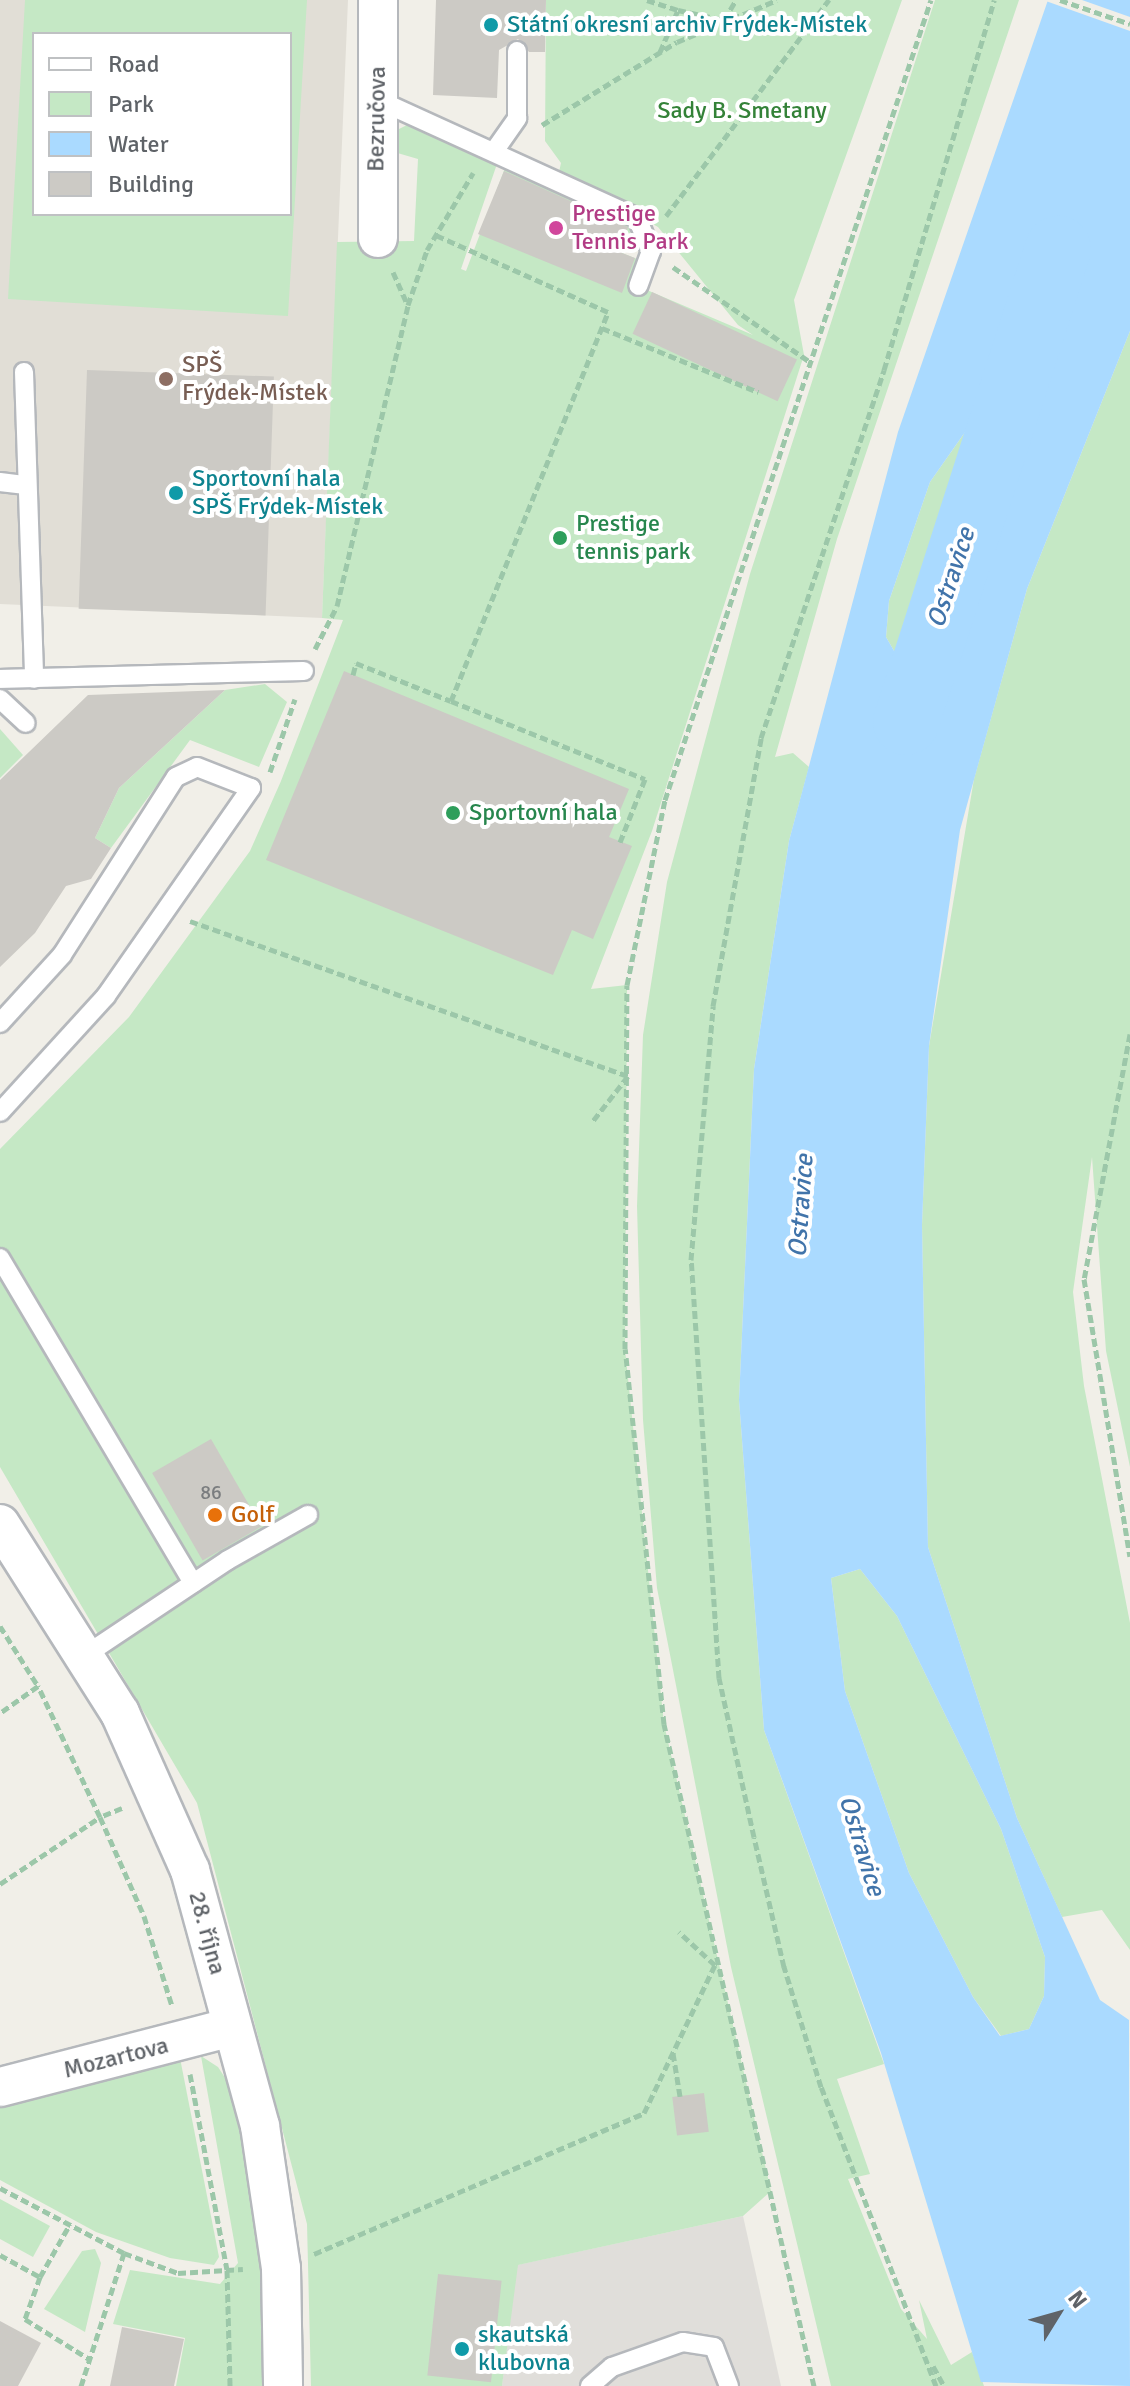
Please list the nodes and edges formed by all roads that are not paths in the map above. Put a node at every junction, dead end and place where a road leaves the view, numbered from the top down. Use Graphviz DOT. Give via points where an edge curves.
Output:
graph roads {
  1 [pos="378,0"];
  2 [pos="517,51"];
  3 [pos="376,99"];
  4 [pos="495,150"];
  5 [pos="378,238"];
  6 [pos="638,286"];
  7 [pos="24,372"];
  8 [pos="0,482"];
  9 [pos="26,485"];
  10 [pos="304,671"];
  11 [pos="0,679"];
  12 [pos="34,679"];
  13 [pos="0,699"];
  14 [pos="26,723"];
  15 [pos="0,1023"];
  16 [pos="0,1112"];
  17 [pos="0,1258"];
  18 [pos="308,1515"];
  19 [pos="0,1524"];
  20 [pos="193,1583"];
  21 [pos="84,1656"];
  22 [pos="232,2027"];
  23 [pos="0,2087"];
  24 [pos="283,2386"];
  25 [pos="590,2386"];
  26 [pos="729,2386"];
  1 -- 3 [label="street, Bezručova"];
  2 -- 4 [label="lane" via="517,118"];
  3 -- 4 [label="lane"];
  3 -- 5 [label="street, Bezručova"];
  4 -- 6 [label="lane" via="637,218 651,251"];
  7 -- 9 [label="lane"];
  8 -- 9 [label="lane"];
  9 -- 12 [label="lane"];
  10 -- 12 [label="lane"];
  11 -- 12 [label="lane"];
  13 -- 14 [label="lane"];
  15 -- 16 [label="lane" via="62,955 176,777 197,767 251,788 106,996"];
  17 -- 20 [label="lane"];
  18 -- 20 [label="lane"];
  19 -- 21 [label="street, 28. října"];
  20 -- 21 [label="lane"];
  21 -- 22 [label="street, 28. října" via="120,1713 190,1870"];
  22 -- 23 [label="street, Mozartova"];
  22 -- 24 [label="street, 28. října" via="260,2126 281,2268"];
  25 -- 26 [label="lane" via="612,2367 683,2342 714,2347"];
}
